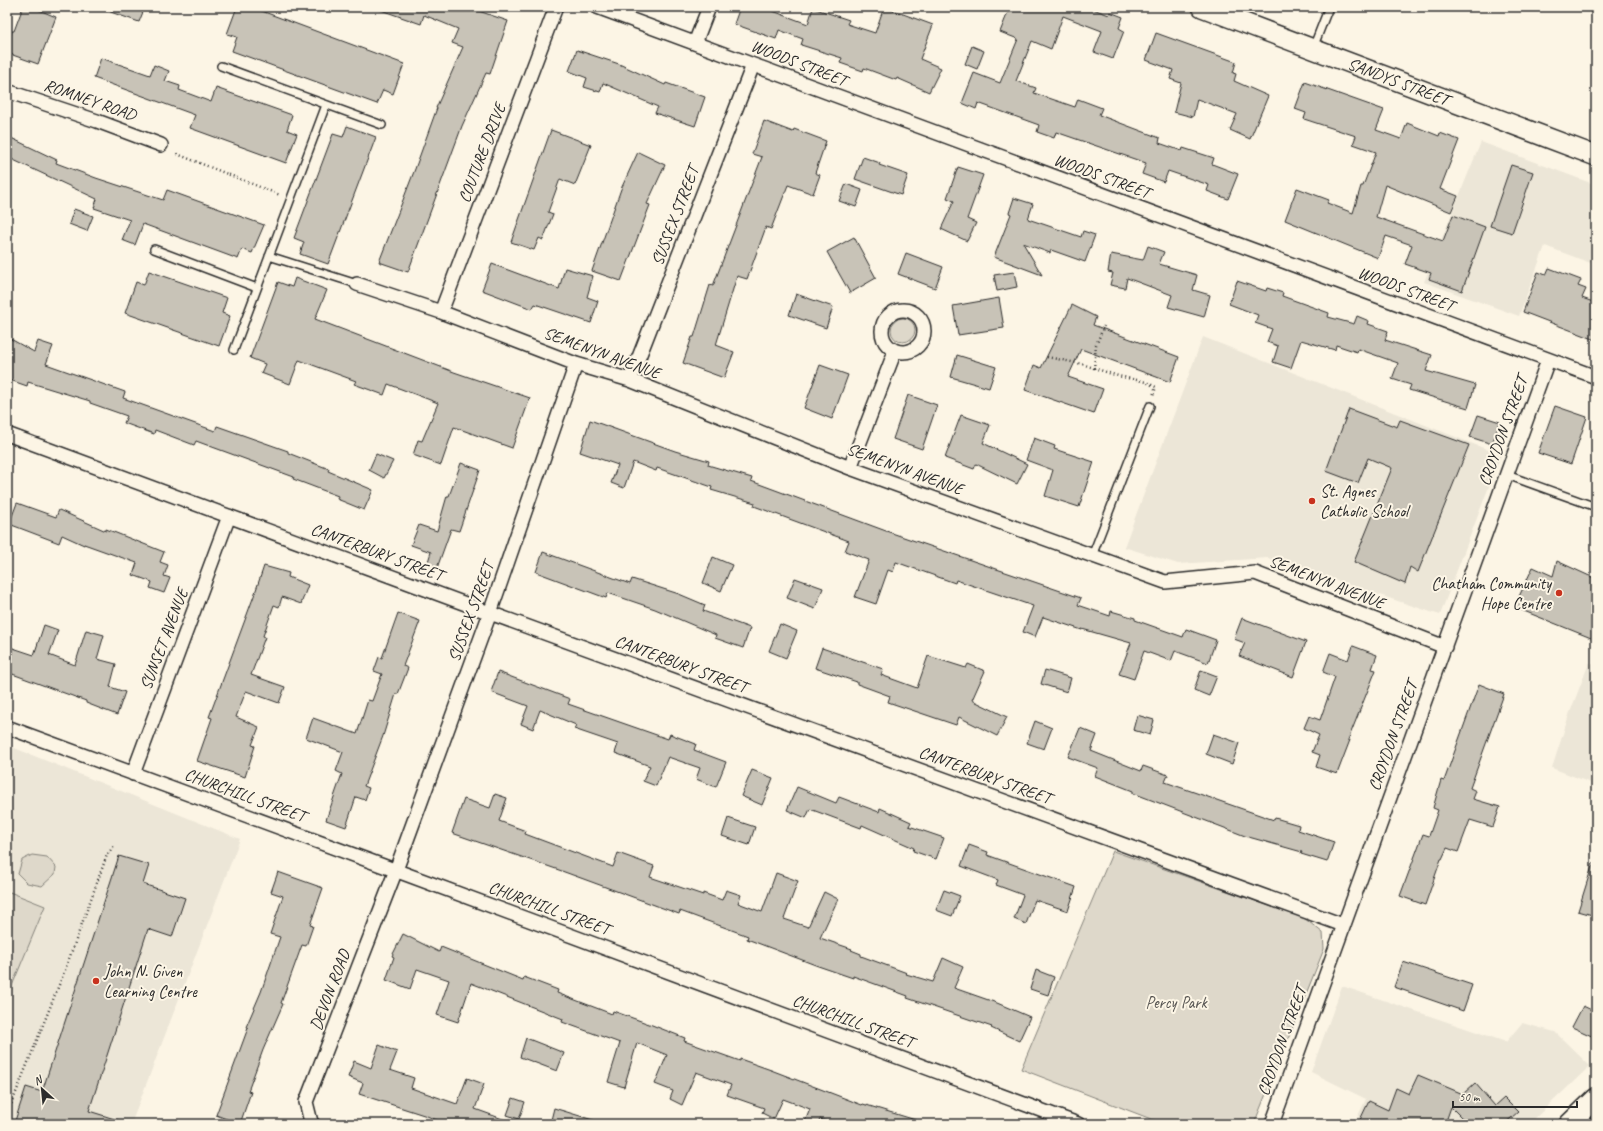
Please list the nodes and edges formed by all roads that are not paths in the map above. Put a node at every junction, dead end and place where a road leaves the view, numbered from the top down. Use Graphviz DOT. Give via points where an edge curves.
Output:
graph roads {
  1 [pos="556,7"];
  2 [pos="597,7"];
  3 [pos="709,7"];
  4 [pos="1202,7"];
  5 [pos="1329,7"];
  6 [pos="695,43"];
  7 [pos="1313,50"];
  8 [pos="753,65"];
  9 [pos="221,66"];
  10 [pos="7,91"];
  11 [pos="326,105"];
  12 [pos="382,125"];
  13 [pos="161,145"];
  14 [pos="1596,156"];
  15 [pos="154,249"];
  16 [pos="269,256"];
  17 [pos="357,284"];
  18 [pos="257,288"];
  19 [pos="441,312"];
  20 [pos="234,350"];
  21 [pos="895,350"];
  22 [pos="1548,360"];
  23 [pos="576,364"];
  24 [pos="1596,377"];
  25 [pos="630,380"];
  26 [pos="1150,406"];
  27 [pos="7,434"];
  28 [pos="850,468"];
  29 [pos="1507,475"];
  30 [pos="1596,507"];
  31 [pos="229,516"];
  32 [pos="1092,556"];
  33 [pos="490,613"];
  34 [pos="1445,647"];
  35 [pos="7,727"];
  36 [pos="133,774"];
  37 [pos="396,870"];
  38 [pos="1343,925"];
  39 [pos="1596,1098"];
  40 [pos="313,1124"];
  41 [pos="1078,1124"];
  42 [pos="1272,1124"];
  43 [pos="1569,1124"];
  1 -- 19 [label="street, COUTURE DRIVE"];
  2 -- 6 [label="street, WOODS STREET"];
  3 -- 6 [label="street"];
  4 -- 7 [label="street, SANDYS STREET"];
  5 -- 7 [label="lane"];
  6 -- 8 [label="street, WOODS STREET"];
  7 -- 14 [label="street, SANDYS STREET"];
  8 -- 22 [label="street, WOODS STREET"];
  8 -- 25 [label="street, SUSSEX STREET"];
  9 -- 11 [label="lane"];
  10 -- 13 [label="street, ROMNEY ROAD"];
  11 -- 12 [label="lane"];
  11 -- 16 [label="lane"];
  15 -- 18 [label="lane"];
  16 -- 17 [label="lane"];
  16 -- 18 [label="lane"];
  17 -- 19 [label="street, SEMENYN AVENUE"];
  18 -- 20 [label="lane"];
  19 -- 23 [label="street, SEMENYN AVENUE"];
  21 -- 28 [label="street"];
  22 -- 24 [label="street, WOODS STREET"];
  22 -- 29 [label="street, CROYDON STREET"];
  23 -- 25 [label="street, SEMENYN AVENUE"];
  23 -- 33 [label="street, SUSSEX STREET"];
  25 -- 28 [label="street, SEMENYN AVENUE"];
  26 -- 32 [label="lane"];
  27 -- 31 [label="street, CANTERBURY STREET"];
  28 -- 32 [label="street, SEMENYN AVENUE"];
  29 -- 30 [label="lane"];
  29 -- 34 [label="street, CROYDON STREET"];
  31 -- 33 [label="street, CANTERBURY STREET"];
  31 -- 36 [label="street, SUNSET AVENUE"];
  32 -- 34 [label="street, SEMENYN AVENUE" via="1165,582 1256,574"];
  33 -- 37 [label="street, SUSSEX STREET"];
  33 -- 38 [label="street, CANTERBURY STREET"];
  34 -- 38 [label="street, CROYDON STREET"];
  35 -- 36 [label="street, CHURCHILL STREET"];
  36 -- 37 [label="street, CHURCHILL STREET"];
  37 -- 40 [label="street, DEVON ROAD" via="306,1102"];
  37 -- 41 [label="street, CHURCHILL STREET"];
  38 -- 42 [label="street, CROYDON STREET"];
  39 -- 43 [label="street"];
}
